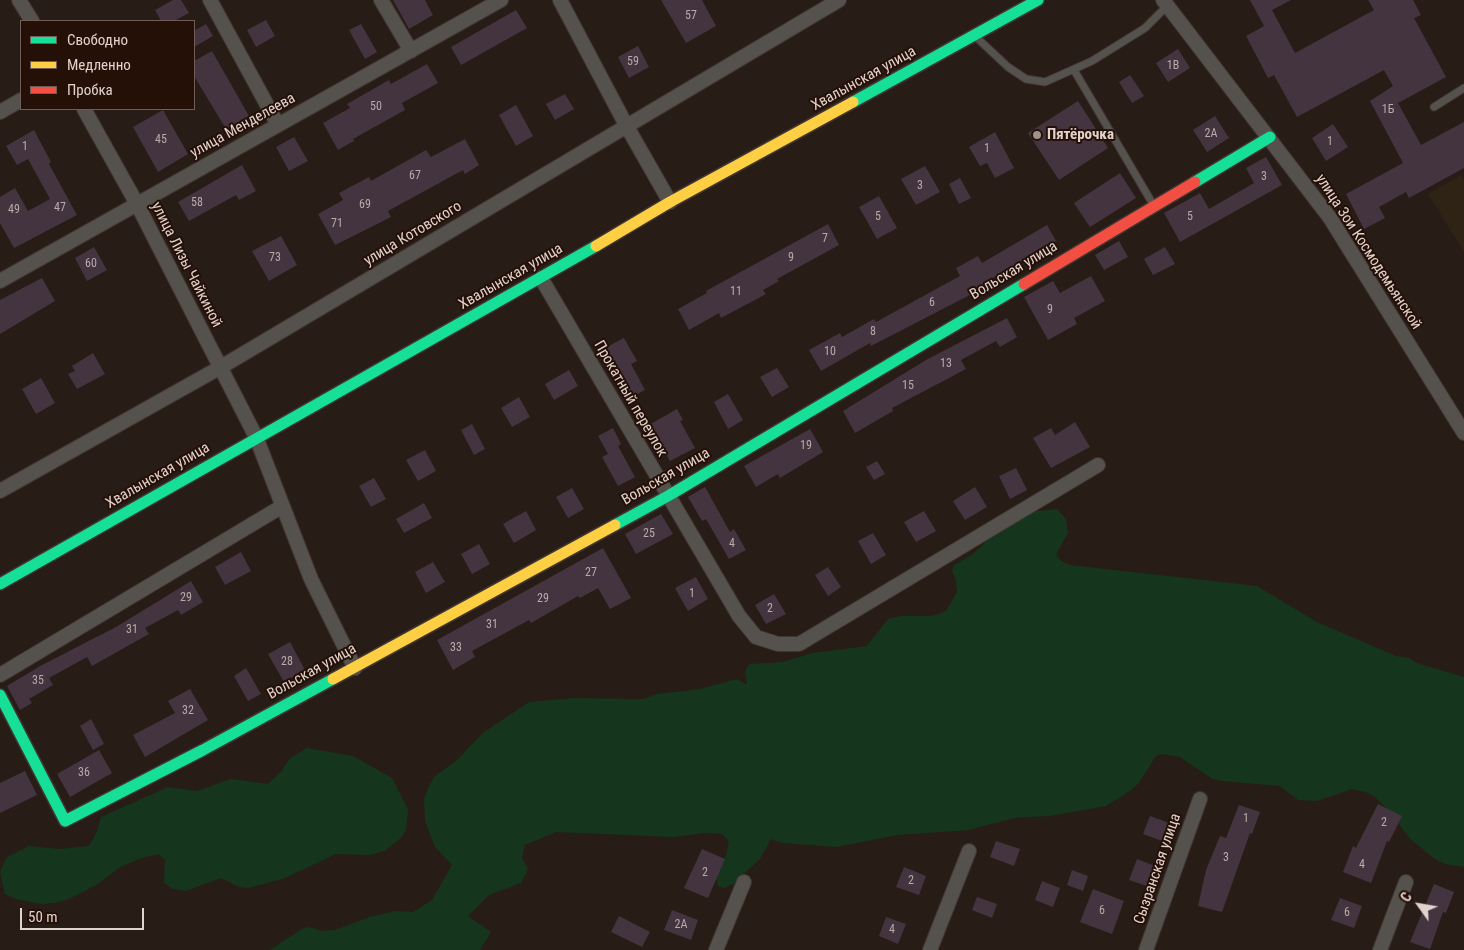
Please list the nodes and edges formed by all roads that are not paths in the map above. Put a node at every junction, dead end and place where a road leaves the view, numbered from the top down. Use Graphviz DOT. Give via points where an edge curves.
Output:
graph roads {
  1 [pos="19,0"];
  2 [pos="210,0"];
  3 [pos="381,0"];
  4 [pos="501,0"];
  5 [pos="560,0"];
  6 [pos="839,0"];
  7 [pos="1038,0"];
  8 [pos="1165,3"];
  9 [pos="31,20"];
  10 [pos="974,35"];
  11 [pos="411,51"];
  12 [pos="1074,70"];
  13 [pos="1464,88"];
  14 [pos="20,101"];
  15 [pos="1434,107"];
  16 [pos="85,110"];
  17 [pos="0,112"];
  18 [pos="278,125"];
  19 [pos="626,125"];
  20 [pos="1270,137"];
  21 [pos="670,202"];
  22 [pos="137,204"];
  23 [pos="1154,206"];
  24 [pos="541,278"];
  25 [pos="0,281"];
  26 [pos="221,367"];
  27 [pos="1464,433"];
  28 [pos="256,437"];
  29 [pos="1098,464"];
  30 [pos="0,491"];
  31 [pos="668,496"];
  32 [pos="282,507"];
  33 [pos="0,584"];
  34 [pos="355,668"];
  35 [pos="0,675"];
  36 [pos="0,696"];
  37 [pos="1200,798"];
  38 [pos="969,851"];
  39 [pos="744,882"];
  40 [pos="1406,882"];
  41 [pos="716,950"];
  42 [pos="930,950"];
  43 [pos="1146,950"];
  44 [pos="1380,950"];
  1 -- 9 [label="street"];
  2 -- 18 [label="street"];
  3 -- 11 [label="street"];
  4 -- 11 [label="street, улица Менделеева"];
  5 -- 19 [label="street"];
  6 -- 19 [label="street, улица Котовского"];
  7 -- 10 [label="street, Хвалынская улица"];
  8 -- 12 [label="lane" via="1145,28"];
  8 -- 20 [label="street, улица Зои Космодемьянской"];
  10 -- 12 [label="lane" via="1026,79 1045,82"];
  10 -- 21 [label="street, Хвалынская улица"];
  11 -- 18 [label="street, улица Менделеева"];
  12 -- 23 [label="lane"];
  13 -- 15 [label="lane"];
  14 -- 17 [label="street"];
  16 -- 22 [label="street, улица Лизы Чайкиной"];
  18 -- 22 [label="street, улица Менделеева"];
  19 -- 21 [label="street"];
  19 -- 26 [label="street, улица Котовского"];
  20 -- 23 [label="street, Вольская улица"];
  20 -- 27 [label="street, улица Зои Космодемьянской" via="1330,218"];
  21 -- 24 [label="street, Хвалынская улица"];
  22 -- 25 [label="street, улица Менделеева"];
  22 -- 26 [label="street, улица Лизы Чайкиной"];
  23 -- 31 [label="street, Вольская улица"];
  24 -- 28 [label="street, Хвалынская улица"];
  24 -- 31 [label="street, Прокатный переулок"];
  26 -- 28 [label="street, улица Лизы Чайкиной"];
  26 -- 30 [label="street, улица Котовского"];
  28 -- 32 [label="street, улица Лизы Чайкиной"];
  28 -- 33 [label="street, Хвалынская улица"];
  29 -- 31 [label="street, Прокатный переулок" via="799,644 778,644 756,638 739,616"];
  31 -- 34 [label="street, Вольская улица"];
  32 -- 34 [label="street, улица Лизы Чайкиной" via="311,579"];
  32 -- 35 [label="street"];
  34 -- 36 [label="street, Вольская улица" via="65,821"];
  37 -- 43 [label="street, Сызранская улица"];
  38 -- 42 [label="street"];
  39 -- 41 [label="street"];
  40 -- 44 [label="street"];
}
